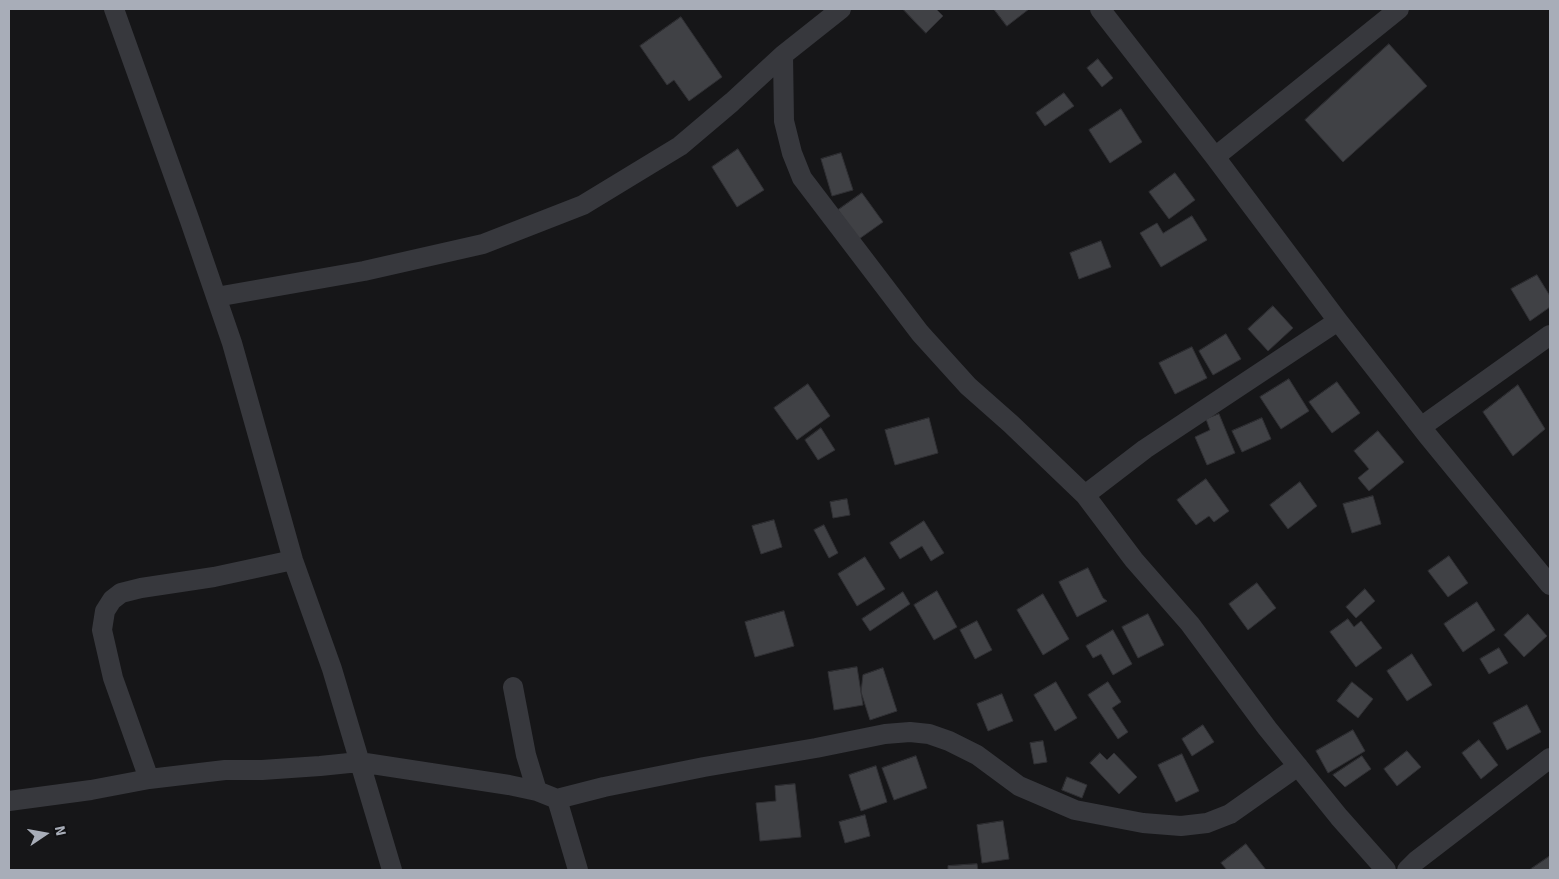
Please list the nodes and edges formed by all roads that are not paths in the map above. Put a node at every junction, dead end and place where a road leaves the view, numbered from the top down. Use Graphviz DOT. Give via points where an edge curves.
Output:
graph roads {
  1 [pos="114,9"];
  2 [pos="842,9"];
  3 [pos="1100,9"];
  4 [pos="1398,9"];
  5 [pos="783,55"];
  6 [pos="1216,157"];
  7 [pos="216,297"];
  8 [pos="1338,321"];
  9 [pos="1550,335"];
  10 [pos="1421,427"];
  11 [pos="1085,495"];
  12 [pos="293,560"];
  13 [pos="1550,585"];
  14 [pos="512,688"];
  15 [pos="1550,758"];
  16 [pos="359,762"];
  17 [pos="1298,766"];
  18 [pos="149,779"];
  19 [pos="537,791"];
  20 [pos="557,799"];
  21 [pos="9,801"];
  22 [pos="392,870"];
  23 [pos="578,870"];
  24 [pos="1386,870"];
  25 [pos="1407,870"];
  1 -- 7 [label="street"];
  2 -- 5 [label="street"];
  3 -- 6 [label="street"];
  4 -- 6 [label="street"];
  5 -- 7 [label="street" via="680,146 583,205 484,244 364,271"];
  5 -- 11 [label="street" via="784,121 802,178 926,340 968,386"];
  6 -- 8 [label="street"];
  7 -- 12 [label="street"];
  8 -- 10 [label="street"];
  8 -- 11 [label="street" via="1145,449"];
  9 -- 10 [label="street"];
  10 -- 13 [label="street"];
  11 -- 17 [label="street" via="1134,560 1190,624"];
  12 -- 16 [label="street" via="332,668"];
  12 -- 18 [label="street" via="141,588 121,594 105,610 102,630 113,678"];
  14 -- 19 [label="street"];
  15 -- 25 [label="street"];
  16 -- 18 [label="street" via="225,770"];
  16 -- 19 [label="street"];
  16 -- 22 [label="street"];
  17 -- 20 [label="street" via="1230,814 1207,824 1181,826 1143,823 1075,810 1018,786 977,755 949,741 910,732 704,767"];
  17 -- 24 [label="street"];
  18 -- 21 [label="street"];
  19 -- 20 [label="street"];
  20 -- 23 [label="street"];
}
